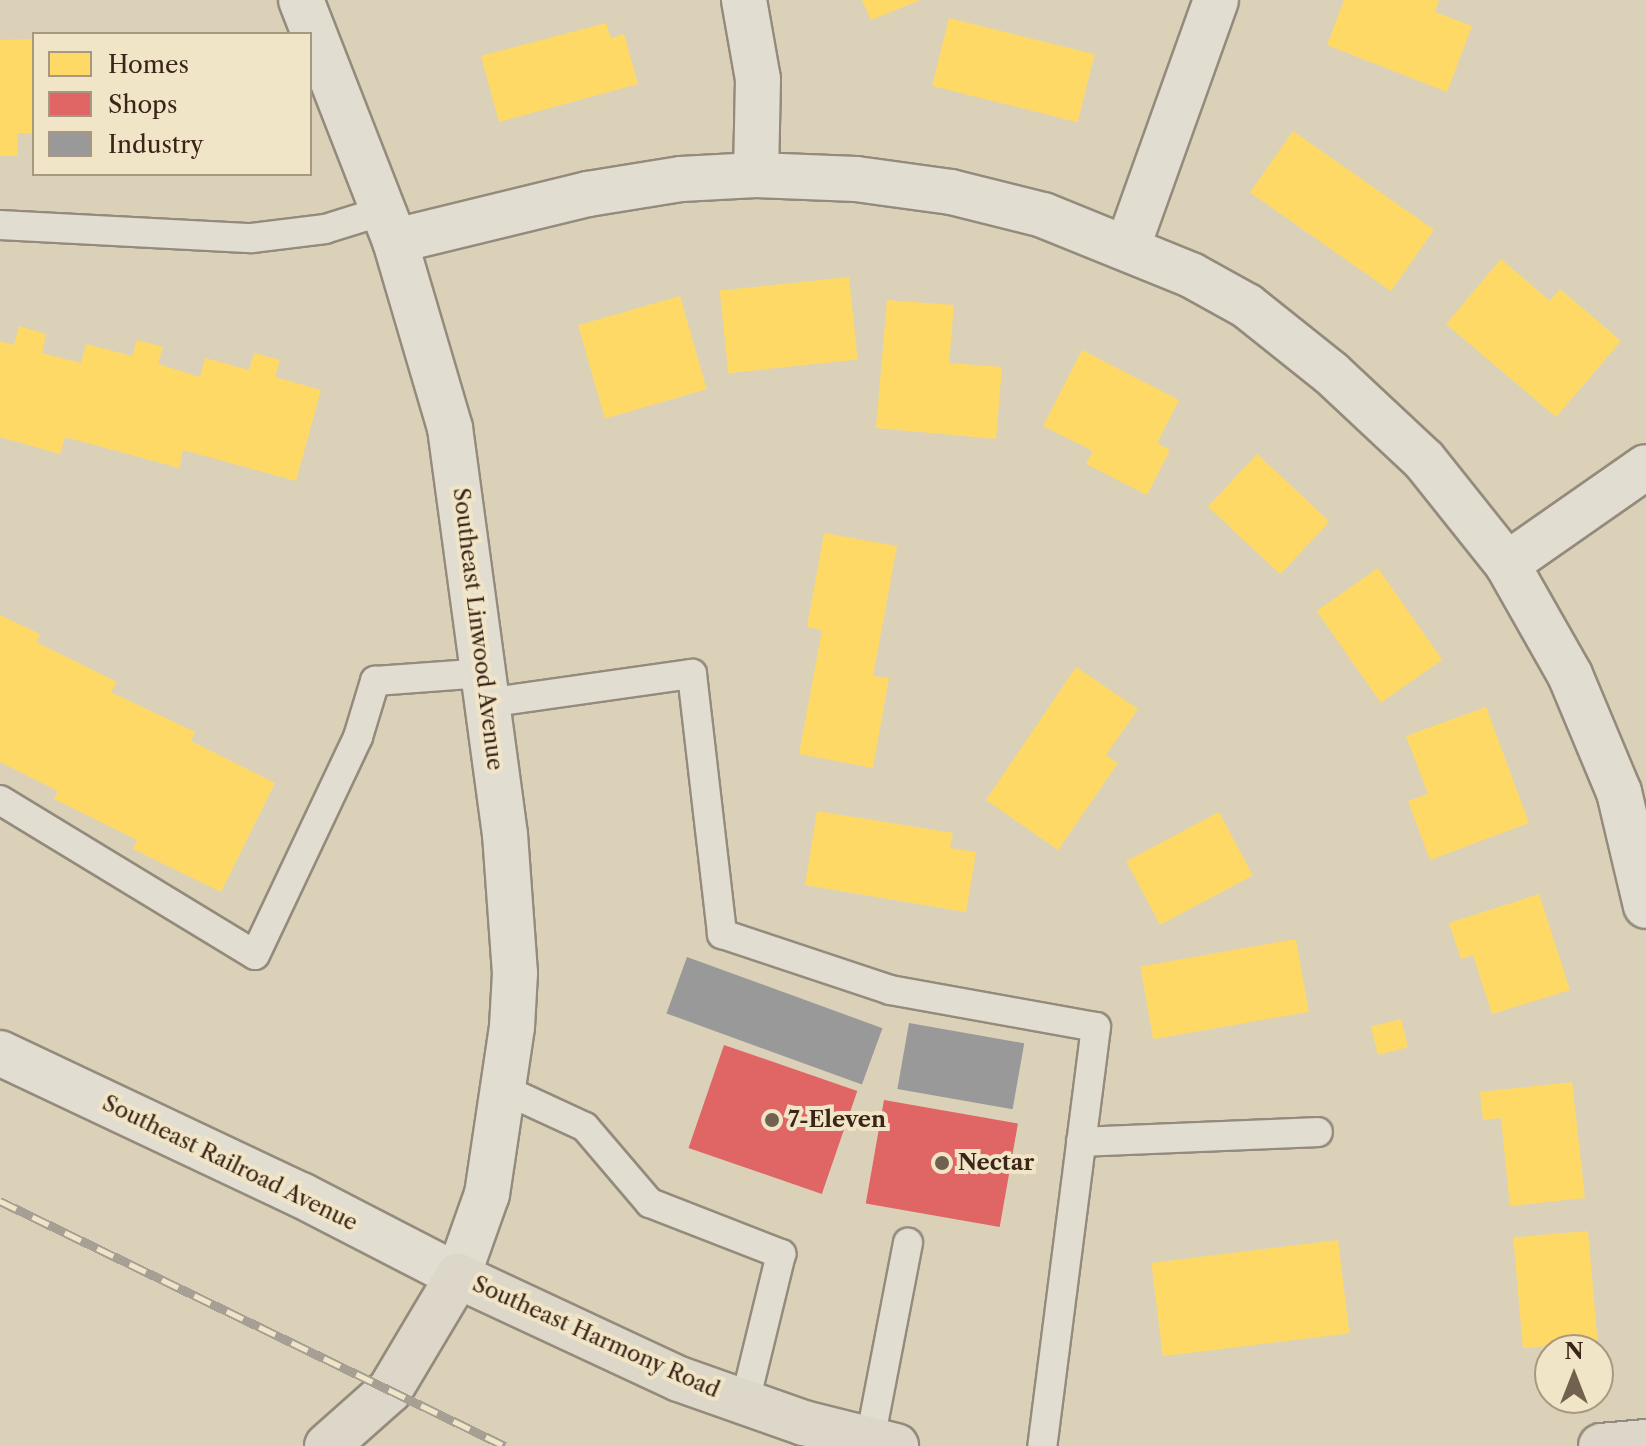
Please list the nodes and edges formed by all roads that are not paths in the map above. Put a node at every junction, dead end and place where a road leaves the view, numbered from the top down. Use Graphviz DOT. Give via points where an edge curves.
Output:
graph roads {
  1 [pos="301,0"];
  2 [pos="744,0"];
  3 [pos="1216,0"];
  4 [pos="756,175"];
  5 [pos="0,225"];
  6 [pos="389,226"];
  7 [pos="1128,246"];
  8 [pos="1646,467"];
  9 [pos="1507,564"];
  10 [pos="485,688"];
  11 [pos="0,800"];
  12 [pos="1646,906"];
  13 [pos="0,1053"];
  14 [pos="505,1090"];
  15 [pos="1318,1132"];
  16 [pos="1081,1142"];
  17 [pos="908,1243"];
  18 [pos="458,1276"];
  19 [pos="745,1402"];
  20 [pos="1646,1442"];
  21 [pos="883,1443"];
  22 [pos="327,1446"];
  23 [pos="1042,1446"];
  24 [pos="1601,1446"];
  1 -- 6 [label="street, Southeast Linwood Avenue"];
  2 -- 4 [label="street" via="758,79"];
  3 -- 7 [label="street"];
  4 -- 6 [label="street" via="588,194"];
  4 -- 7 [label="street" via="856,179 951,192 1043,215"];
  5 -- 6 [label="lane" via="252,238"];
  6 -- 10 [label="street, Southeast Linwood Avenue" via="450,428"];
  7 -- 9 [label="street" via="1247,306 1331,373 1424,460"];
  8 -- 9 [label="street"];
  9 -- 12 [label="street" via="1570,675 1619,792"];
  10 -- 11 [label="lane" via="375,681 358,737 255,955"];
  10 -- 14 [label="street, Southeast Linwood Avenue" via="513,930"];
  10 -- 16 [label="lane" via="692,674 722,934 890,990 1096,1027"];
  13 -- 18 [label="street, Southeast Railroad Avenue" via="301,1195"];
  14 -- 18 [label="street, Southeast Linwood Avenue" via="487,1194"];
  14 -- 19 [label="lane" via="585,1127 650,1203 781,1254"];
  15 -- 16 [label="lane"];
  16 -- 23 [label="lane"];
  17 -- 21 [label="lane"];
  18 -- 19 [label="main road, Southeast Harmony Road" via="679,1379"];
  18 -- 22 [label="main road, Southeast Harmony Road" via="390,1390"];
  19 -- 21 [label="main road, Southeast Harmony Road"];
  20 -- 24 [label="main road"];
}
